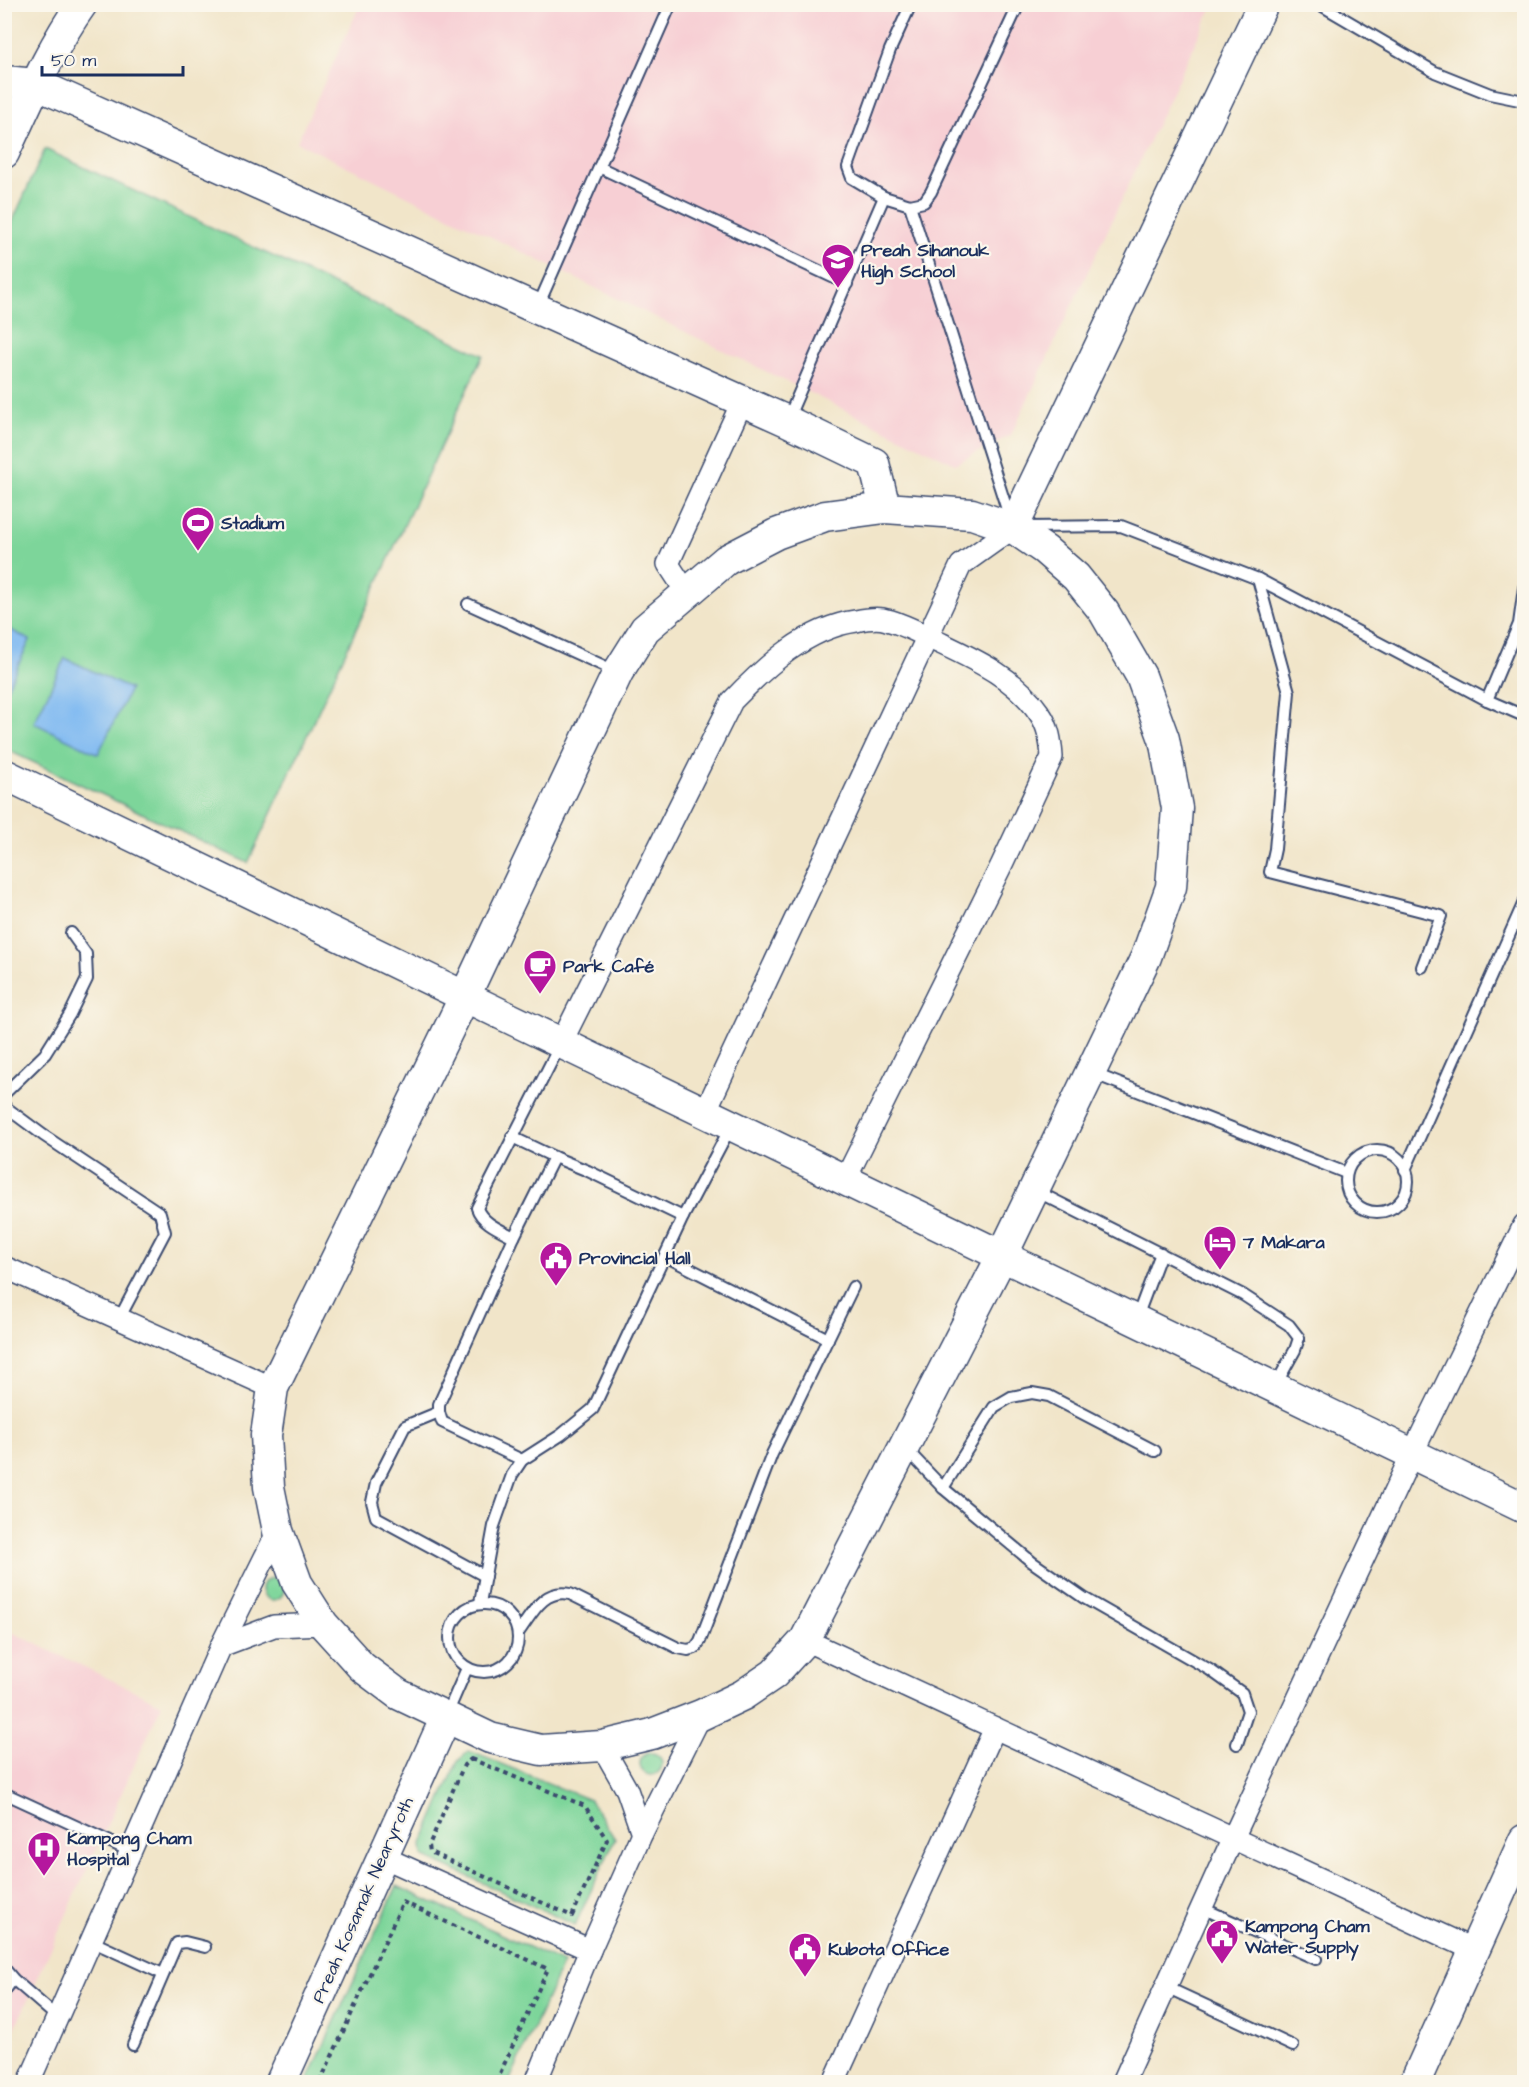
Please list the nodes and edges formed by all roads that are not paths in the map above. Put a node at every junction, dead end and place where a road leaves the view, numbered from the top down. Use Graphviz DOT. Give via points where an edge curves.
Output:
graph roads {
  1 [pos="82,4"];
  2 [pos="671,4"];
  3 [pos="911,4"];
  4 [pos="1019,4"];
  5 [pos="1263,4"];
  6 [pos="1319,4"];
  7 [pos="4,81"];
  8 [pos="36,84"];
  9 [pos="1524,101"];
  10 [pos="4,153"];
  11 [pos="599,167"];
  12 [pos="884,197"];
  13 [pos="910,206"];
  14 [pos="847,284"];
  15 [pos="537,308"];
  16 [pos="743,400"];
  17 [pos="787,421"];
  18 [pos="885,508"];
  19 [pos="1012,528"];
  20 [pos="1258,579"];
  21 [pos="1524,588"];
  22 [pos="687,593"];
  23 [pos="468,604"];
  24 [pos="928,637"];
  25 [pos="618,672"];
  26 [pos="1487,700"];
  27 [pos="1524,716"];
  28 [pos="4,774"];
  29 [pos="1524,902"];
  30 [pos="71,933"];
  31 [pos="1422,967"];
  32 [pos="465,996"];
  33 [pos="561,1043"];
  34 [pos="1091,1072"];
  35 [pos="4,1094"];
  36 [pos="4,1106"];
  37 [pos="718,1118"];
  38 [pos="512,1137"];
  39 [pos="554,1157"];
  40 [pos="1405,1170"];
  41 [pos="1346,1173"];
  42 [pos="844,1179"];
  43 [pos="1033,1190"];
  44 [pos="683,1217"];
  45 [pos="1524,1225"];
  46 [pos="514,1237"];
  47 [pos="1161,1253"];
  48 [pos="665,1256"];
  49 [pos="1002,1256"];
  50 [pos="4,1267"];
  51 [pos="853,1287"];
  52 [pos="119,1318"];
  53 [pos="1136,1320"];
  54 [pos="828,1339"];
  55 [pos="1274,1387"];
  56 [pos="273,1388"];
  57 [pos="439,1412"];
  58 [pos="905,1448"];
  59 [pos="1155,1451"];
  60 [pos="1412,1454"];
  61 [pos="522,1460"];
  62 [pos="943,1488"];
  63 [pos="1524,1508"];
  64 [pos="278,1531"];
  65 [pos="485,1576"];
  66 [pos="480,1603"];
  67 [pos="322,1624"];
  68 [pos="518,1633"];
  69 [pos="805,1640"];
  70 [pos="221,1646"];
  71 [pos="467,1668"];
  72 [pos="701,1715"];
  73 [pos="446,1718"];
  74 [pos="995,1728"];
  75 [pos="1237,1744"];
  76 [pos="602,1746"];
  77 [pos="4,1793"];
  78 [pos="642,1833"];
  79 [pos="1233,1838"];
  80 [pos="1524,1840"];
  81 [pos="130,1851"];
  82 [pos="383,1857"];
  83 [pos="1202,1908"];
  84 [pos="91,1941"];
  85 [pos="205,1947"];
  86 [pos="590,1950"];
  87 [pos="1474,1950"];
  88 [pos="1316,1959"];
  89 [pos="4,1968"];
  90 [pos="163,1974"];
  91 [pos="13,1979"];
  92 [pos="1166,1987"];
  93 [pos="4,1992"];
  94 [pos="57,2017"];
  95 [pos="133,2045"];
  96 [pos="1293,2046"];
  97 [pos="29,2082"];
  98 [pos="281,2082"];
  99 [pos="536,2082"];
  100 [pos="834,2082"];
  101 [pos="1123,2082"];
  102 [pos="1415,2082"];
  1 -- 8 [label="street" via="62,32"];
  2 -- 11 [label="lane"];
  3 -- 12 [label="lane" via="890,50 848,167 852,178"];
  4 -- 13 [label="lane" via="931,192 924,202"];
  5 -- 19 [label="street"];
  6 -- 9 [label="lane" via="1435,72 1490,94"];
  7 -- 8 [label="street"];
  8 -- 10 [label="street"];
  8 -- 15 [label="street"];
  11 -- 14 [label="lane"];
  11 -- 15 [label="lane"];
  12 -- 13 [label="lane"];
  12 -- 14 [label="lane"];
  13 -- 19 [label="lane"];
  14 -- 17 [label="lane"];
  15 -- 16 [label="street"];
  16 -- 17 [label="street"];
  16 -- 22 [label="street" via="668,564"];
  17 -- 18 [label="street" via="874,463"];
  18 -- 19 [label="street" via="972,514"];
  18 -- 22 [label="street" via="825,516 776,534 726,560"];
  19 -- 20 [label="lane" via="1122,526"];
  19 -- 24 [label="street" via="961,565"];
  19 -- 34 [label="street" via="1076,577 1109,621 1141,676 1164,740 1177,808 1171,887 1146,957"];
  20 -- 26 [label="lane"];
  20 -- 31 [label="lane" via="1289,692 1270,872 1441,916"];
  21 -- 26 [label="lane" via="1519,624"];
  22 -- 25 [label="street" via="645,629"];
  23 -- 25 [label="lane"];
  24 -- 33 [label="street" via="886,619 824,629 787,651 732,701"];
  24 -- 37 [label="street"];
  24 -- 42 [label="street" via="984,664 1014,684 1041,715 1051,738 1052,757"];
  25 -- 32 [label="street"];
  26 -- 27 [label="lane"];
  28 -- 32 [label="street"];
  29 -- 40 [label="lane"];
  30 -- 35 [label="lane" via="86,954 87,979 45,1054"];
  32 -- 33 [label="street"];
  32 -- 56 [label="street"];
  33 -- 37 [label="street"];
  33 -- 38 [label="lane"];
  34 -- 41 [label="lane"];
  34 -- 43 [label="street"];
  36 -- 52 [label="lane" via="160,1213 165,1232"];
  37 -- 42 [label="street"];
  37 -- 44 [label="lane"];
  38 -- 39 [label="lane"];
  38 -- 46 [label="lane" via="477,1208 485,1221"];
  39 -- 44 [label="lane"];
  39 -- 46 [label="lane"];
  40 -- 41 [label="lane" via="1402,1161 1392,1153 1377,1149 1360,1153"];
  40 -- 41 [label="lane" via="1409,1179 1403,1199 1390,1210 1373,1212 1356,1205 1346,1188"];
  42 -- 49 [label="street"];
  43 -- 47 [label="lane"];
  43 -- 49 [label="street"];
  44 -- 48 [label="lane"];
  45 -- 60 [label="street"];
  46 -- 57 [label="lane" via="439,1404"];
  47 -- 53 [label="lane"];
  47 -- 55 [label="lane" via="1243,1295 1289,1325 1299,1338"];
  48 -- 54 [label="lane"];
  48 -- 61 [label="lane" via="593,1408"];
  49 -- 53 [label="street"];
  49 -- 58 [label="street"];
  50 -- 52 [label="street"];
  51 -- 54 [label="lane"];
  52 -- 56 [label="street"];
  53 -- 55 [label="street"];
  54 -- 68 [label="lane" via="772,1454 695,1648 678,1648 561,1592 546,1596"];
  55 -- 60 [label="street"];
  56 -- 64 [label="street" via="266,1435 269,1487"];
  57 -- 61 [label="lane" via="442,1422"];
  57 -- 65 [label="lane" via="405,1426 376,1483 372,1502 376,1518"];
  58 -- 62 [label="lane"];
  58 -- 69 [label="street"];
  59 -- 62 [label="lane" via="1049,1396 1011,1396 994,1407"];
  60 -- 63 [label="street"];
  60 -- 79 [label="street"];
  61 -- 65 [label="lane" via="512,1475 494,1526"];
  62 -- 75 [label="lane" via="1032,1562 1084,1598 1210,1670 1242,1693 1248,1711"];
  64 -- 67 [label="street" via="297,1583"];
  64 -- 70 [label="street"];
  65 -- 66 [label="lane"];
  66 -- 68 [label="lane" via="501,1607"];
  66 -- 71 [label="lane" via="460,1612 450,1631 453,1652"];
  67 -- 70 [label="street" via="274,1626"];
  67 -- 73 [label="street" via="362,1667 398,1694"];
  68 -- 71 [label="lane" via="518,1644 508,1663 488,1672"];
  69 -- 72 [label="street" via="774,1674 743,1695"];
  69 -- 74 [label="street"];
  70 -- 81 [label="street"];
  71 -- 73 [label="lane"];
  72 -- 76 [label="street" via="652,1734"];
  72 -- 78 [label="street"];
  73 -- 76 [label="street" via="490,1738 541,1750"];
  73 -- 82 [label="street, Preah Kosamak Nearyroth"];
  74 -- 79 [label="street"];
  74 -- 100 [label="street"];
  76 -- 78 [label="street" via="627,1790"];
  77 -- 81 [label="lane"];
  78 -- 86 [label="street"];
  79 -- 83 [label="street"];
  79 -- 87 [label="street"];
  80 -- 87 [label="street"];
  81 -- 84 [label="street"];
  82 -- 86 [label="street"];
  82 -- 98 [label="street, Preah Kosamak Nearyroth"];
  83 -- 88 [label="lane"];
  83 -- 92 [label="street"];
  84 -- 90 [label="lane"];
  84 -- 94 [label="street"];
  85 -- 90 [label="lane" via="177,1943"];
  86 -- 99 [label="street"];
  87 -- 102 [label="street"];
  89 -- 91 [label="lane"];
  90 -- 95 [label="lane"];
  91 -- 93 [label="lane"];
  91 -- 94 [label="lane"];
  92 -- 96 [label="lane"];
  92 -- 101 [label="street"];
  94 -- 97 [label="street"];
}
